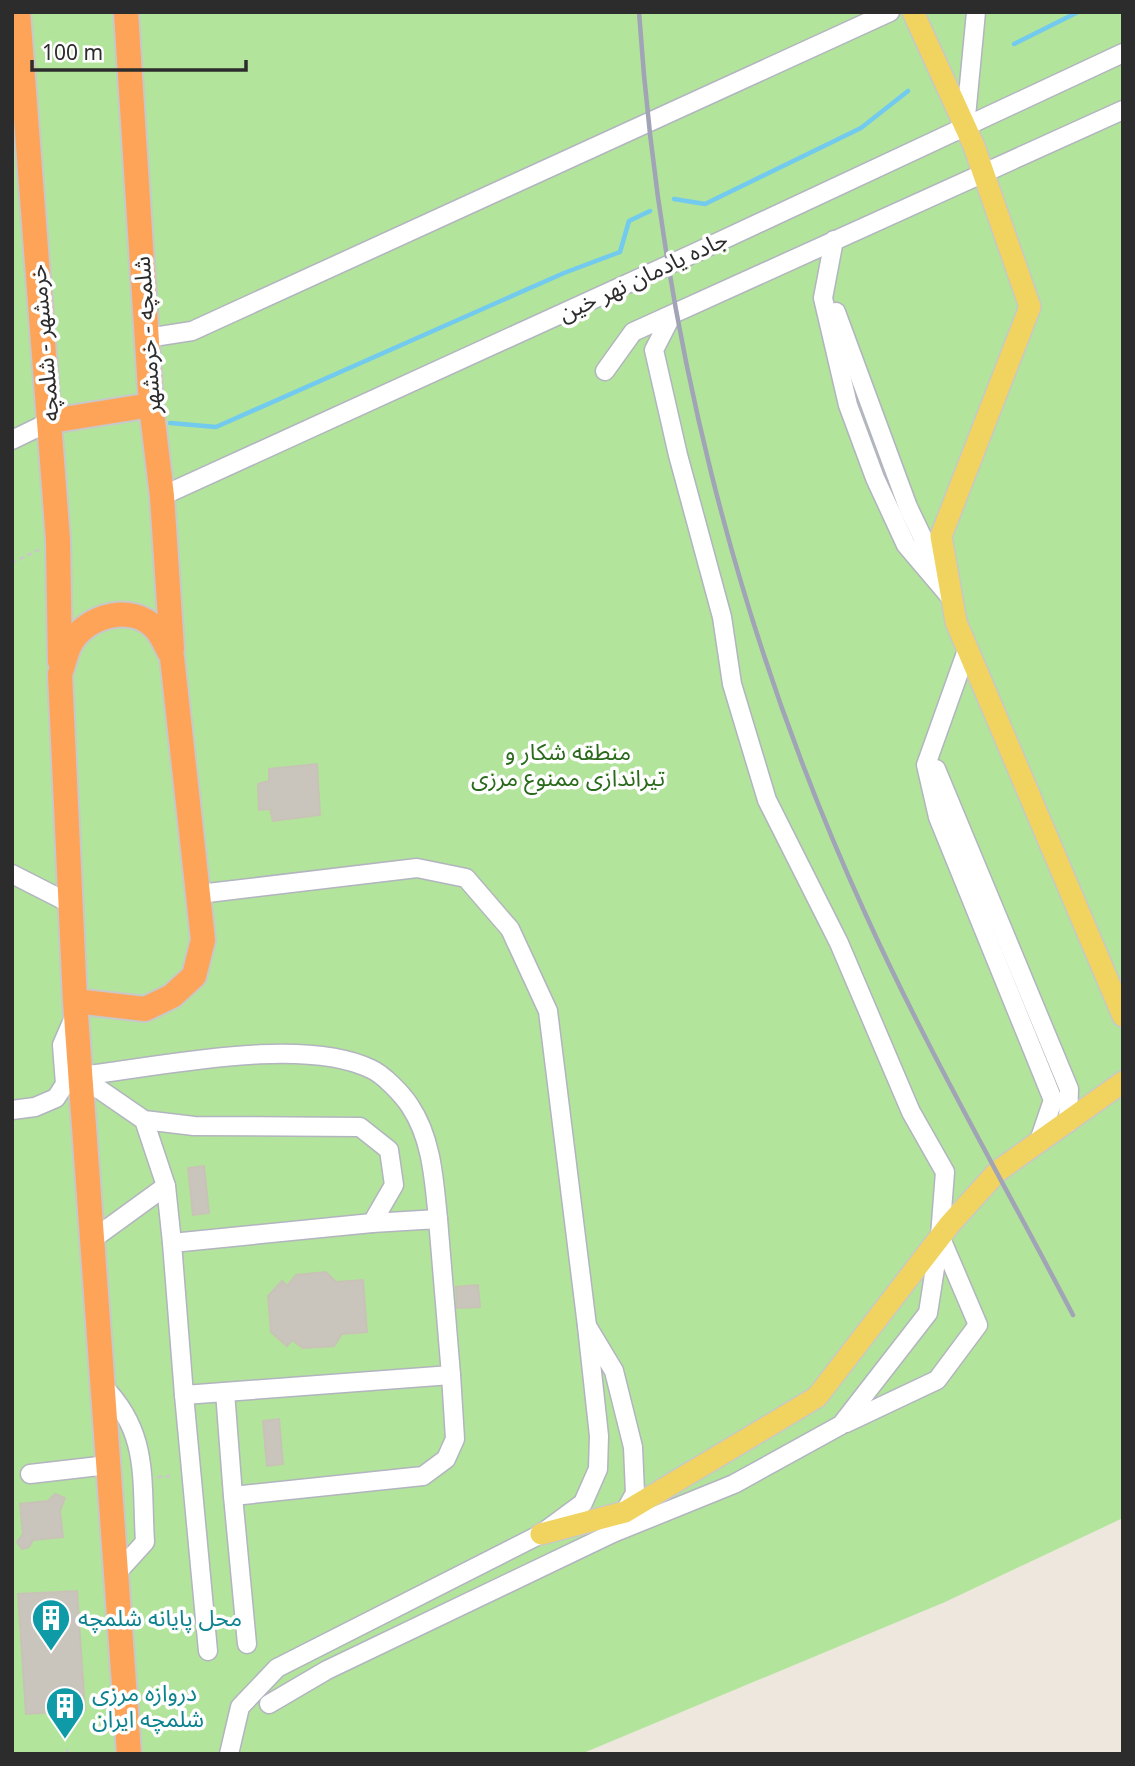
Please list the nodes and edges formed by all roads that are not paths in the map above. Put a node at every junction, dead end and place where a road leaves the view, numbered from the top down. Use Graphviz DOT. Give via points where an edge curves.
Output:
graph roads {
  1 [pos="18,12"];
  2 [pos="126,12"];
  3 [pos="890,12"];
  4 [pos="913,12"];
  5 [pos="976,12"];
  6 [pos="1123,53"];
  7 [pos="1123,110"];
  8 [pos="965,127"];
  9 [pos="983,172"];
  10 [pos="834,240"];
  11 [pos="672,315"];
  12 [pos="147,338"];
  13 [pos="605,370"];
  14 [pos="151,405"];
  15 [pos="51,421"];
  16 [pos="12,440"];
  17 [pos="162,496"];
  18 [pos="951,598"];
  19 [pos="967,650"];
  20 [pos="172,657"];
  21 [pos="60,674"];
  22 [pos="930,755"];
  23 [pos="12,874"];
  24 [pos="199,894"];
  25 [pos="71,904"];
  26 [pos="76,1006"];
  27 [pos="1123,1016"];
  28 [pos="80,1076"];
  29 [pos="1122,1084"];
  30 [pos="12,1110"];
  31 [pos="144,1120"];
  32 [pos="1068,1123"];
  33 [pos="1038,1144"];
  34 [pos="166,1186"];
  35 [pos="438,1219"];
  36 [pos="372,1223"];
  37 [pos="940,1236"];
  38 [pos="93,1239"];
  39 [pos="172,1243"];
  40 [pos="587,1326"];
  41 [pos="451,1375"];
  42 [pos="102,1385"];
  43 [pos="225,1392"];
  44 [pos="184,1395"];
  45 [pos="841,1425"];
  46 [pos="108,1465"];
  47 [pos="30,1474"];
  48 [pos="233,1496"];
  49 [pos="625,1512"];
  50 [pos="541,1534"];
  51 [pos="613,1534"];
  52 [pos="115,1575"];
  53 [pos="247,1644"];
  54 [pos="208,1651"];
  55 [pos="269,1704"];
  56 [pos="129,1754"];
  57 [pos="229,1754"];
  1 -- 15 [label="highway, خرمشهر - شلمچه"];
  2 -- 12 [label="highway, شلمچه - خرمشهر"];
  3 -- 12 [label="street" via="192,331"];
  4 -- 8 [label="main road"];
  5 -- 8 [label="street"];
  6 -- 8 [label="street, جاده یادمان نهر خین"];
  7 -- 9 [label="street"];
  8 -- 9 [label="main road"];
  8 -- 17 [label="street, جاده یادمان نهر خین"];
  9 -- 10 [label="street"];
  9 -- 18 [label="main road" via="1030,307 941,536"];
  10 -- 11 [label="street"];
  10 -- 18 [label="street" via="823,298 848,405 906,545"];
  11 -- 13 [label="street" via="633,332"];
  11 -- 37 [label="street" via="654,350 722,617 732,684 767,800 839,943 911,1112 945,1172"];
  12 -- 14 [label="highway, شلمچه - خرمشهر"];
  14 -- 15 [label="highway"];
  14 -- 17 [label="highway, شلمچه - خرمشهر"];
  15 -- 16 [label="street"];
  15 -- 21 [label="highway, خرمشهر - شلمچه"];
  17 -- 20 [label="highway, شلمچه - خرمشهر"];
  18 -- 19 [label="main road"];
  19 -- 22 [label="street"];
  19 -- 27 [label="main road"];
  20 -- 21 [label="highway" via="155,628 133,614 107,615 72,641"];
  20 -- 24 [label="highway, شلمچه - خرمشهر"];
  21 -- 25 [label="highway, خرمشهر - شلمچه"];
  22 -- 32 [label="street" via="1069,1089"];
  22 -- 33 [label="street" via="926,765 938,817 1053,1100"];
  23 -- 25 [label="street"];
  24 -- 26 [label="highway, شلمچه - خرمشهر" via="203,940 194,976 172,996 145,1009"];
  24 -- 40 [label="street" via="417,868 466,878 510,929 548,1011"];
  25 -- 26 [label="highway, خرمشهر - شلمچه"];
  26 -- 28 [label="highway, خرمشهر - شلمچه"];
  26 -- 30 [label="street" via="62,1045 65,1084 56,1098"];
  28 -- 31 [label="street"];
  28 -- 35 [label="street" via="281,1052 325,1055 373,1069 409,1105 431,1153"];
  28 -- 38 [label="highway, خرمشهر - شلمچه"];
  29 -- 32 [label="main road"];
  31 -- 34 [label="street"];
  31 -- 36 [label="street" via="194,1126 360,1128 389,1150 394,1185"];
  32 -- 33 [label="main road"];
  33 -- 37 [label="main road" via="998,1171"];
  34 -- 38 [label="street"];
  34 -- 39 [label="street"];
  35 -- 36 [label="street"];
  35 -- 41 [label="street"];
  36 -- 39 [label="street"];
  37 -- 45 [label="street" via="928,1313"];
  37 -- 45 [label="street" via="978,1325 937,1380"];
  37 -- 49 [label="main road" via="817,1396"];
  38 -- 42 [label="highway, خرمشهر - شلمچه"];
  39 -- 44 [label="street"];
  40 -- 49 [label="street" via="614,1371 633,1447 635,1493"];
  40 -- 50 [label="street" via="595,1381 598,1469 583,1503"];
  41 -- 43 [label="street"];
  41 -- 48 [label="street" via="455,1439 446,1459 423,1476"];
  42 -- 46 [label="highway, خرمشهر - شلمچه"];
  42 -- 52 [label="street" via="122,1405 138,1436 141,1479 145,1542"];
  43 -- 44 [label="street"];
  43 -- 48 [label="street"];
  44 -- 54 [label="street"];
  45 -- 51 [label="street" via="734,1484"];
  46 -- 47 [label="street"];
  46 -- 52 [label="highway, خرمشهر - شلمچه"];
  48 -- 53 [label="street"];
  49 -- 50 [label="main road"];
  49 -- 51 [label="street"];
  50 -- 57 [label="street" via="276,1668 240,1707"];
  51 -- 55 [label="street" via="327,1670"];
  52 -- 56 [label="highway, خرمشهر - شلمچه"];
}
